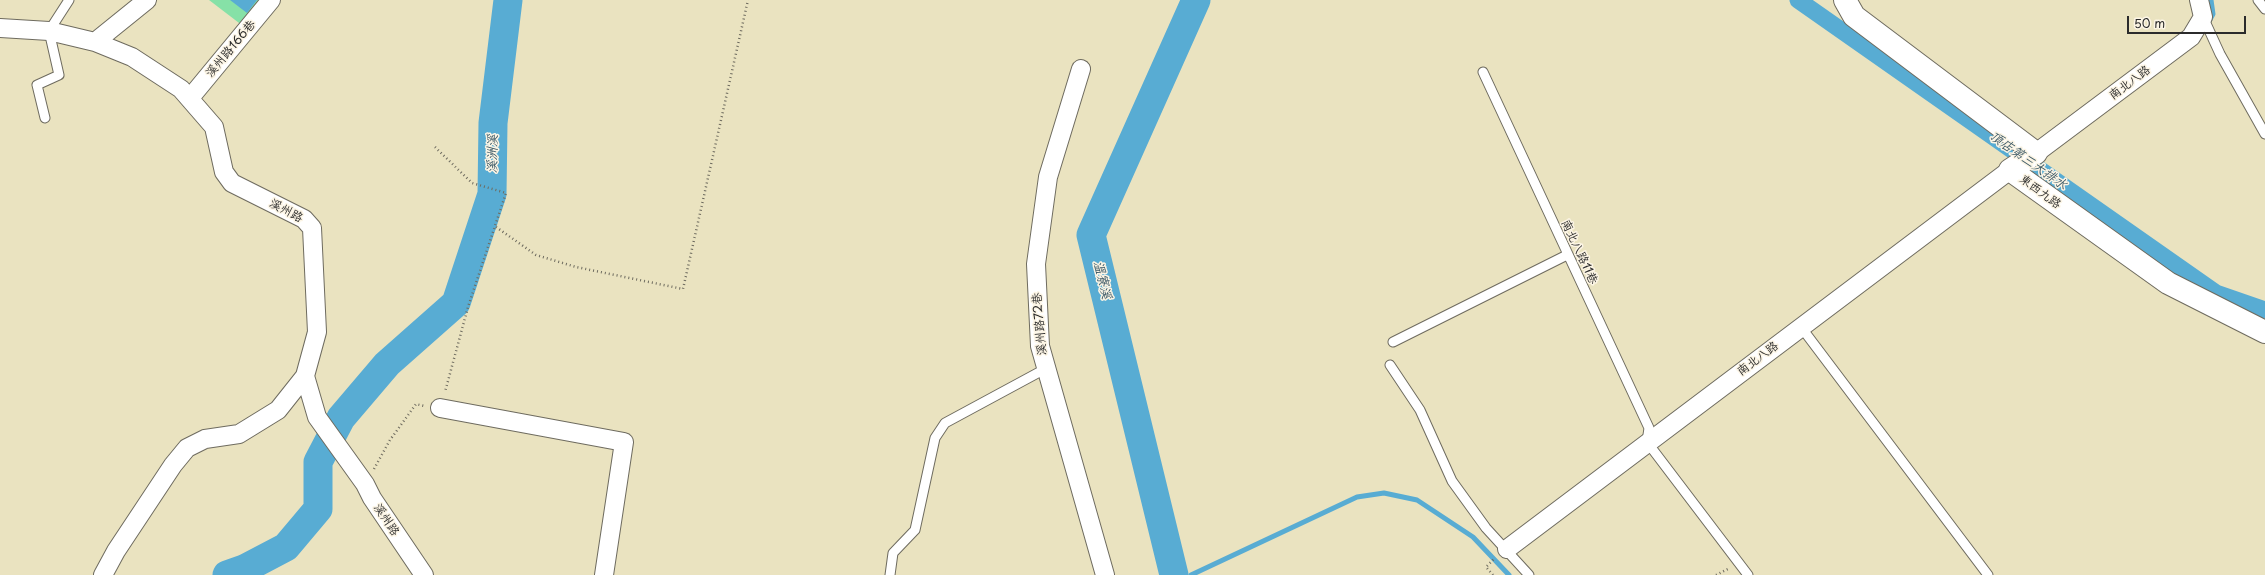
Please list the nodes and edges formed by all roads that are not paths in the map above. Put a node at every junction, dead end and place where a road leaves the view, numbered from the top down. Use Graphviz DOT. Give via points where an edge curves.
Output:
graph roads {
  1 [pos="68,0"];
  2 [pos="147,0"];
  3 [pos="271,0"];
  4 [pos="1845,0"];
  5 [pos="2258,0"];
  6 [pos="2203,5"];
  7 [pos="2265,10"];
  8 [pos="0,28"];
  9 [pos="48,31"];
  10 [pos="95,42"];
  11 [pos="1081,69"];
  12 [pos="1483,72"];
  13 [pos="190,98"];
  14 [pos="45,118"];
  15 [pos="2265,134"];
  16 [pos="2036,153"];
  17 [pos="2010,170"];
  18 [pos="1567,255"];
  19 [pos="1801,327"];
  20 [pos="2265,332"];
  21 [pos="1393,342"];
  22 [pos="1390,365"];
  23 [pos="1045,369"];
  24 [pos="305,376"];
  25 [pos="440,408"];
  26 [pos="1647,442"];
  27 [pos="1507,549"];
  28 [pos="103,575"];
  29 [pos="424,575"];
  30 [pos="604,575"];
  31 [pos="890,575"];
  32 [pos="1105,575"];
  33 [pos="1529,575"];
  34 [pos="1748,575"];
  35 [pos="1988,575"];
  1 -- 9 [label="lane"];
  2 -- 10 [label="street"];
  3 -- 13 [label="street, 溪州路166巷"];
  4 -- 16 [label="street" via="1854,16"];
  5 -- 7 [label="lane"];
  6 -- 15 [label="lane" via="2220,54"];
  6 -- 16 [label="street, 南北八路" via="2191,37"];
  8 -- 9 [label="street, 溪州路"];
  9 -- 10 [label="street, 溪州路"];
  9 -- 14 [label="lane" via="59,75 37,85"];
  10 -- 13 [label="street, 溪州路" via="132,57 181,88"];
  11 -- 23 [label="street, 溪州路72巷" via="1048,177 1036,264 1040,346"];
  12 -- 18 [label="lane, 南北八路11巷"];
  13 -- 24 [label="street, 溪州路" via="214,127 224,172 232,183 304,219 312,228 317,332"];
  16 -- 17 [label="street, 東西九路"];
  17 -- 19 [label="street, 南北八路"];
  17 -- 20 [label="street, 東西九路" via="2168,283"];
  18 -- 21 [label="lane"];
  18 -- 26 [label="lane, 南北八路11巷" via="1649,428"];
  19 -- 26 [label="street, 南北八路"];
  19 -- 35 [label="lane"];
  22 -- 27 [label="lane" via="1420,410 1452,481 1486,528"];
  23 -- 31 [label="lane" via="945,423 935,438 915,530 893,553"];
  23 -- 32 [label="street, 溪州路72巷"];
  24 -- 28 [label="street" via="278,410 239,434 205,439 187,448 173,464"];
  24 -- 29 [label="street, 溪州路" via="317,417 365,484"];
  25 -- 30 [label="street" via="624,442"];
  26 -- 27 [label="street, 南北八路"];
  26 -- 34 [label="lane"];
  27 -- 33 [label="lane"];
}
